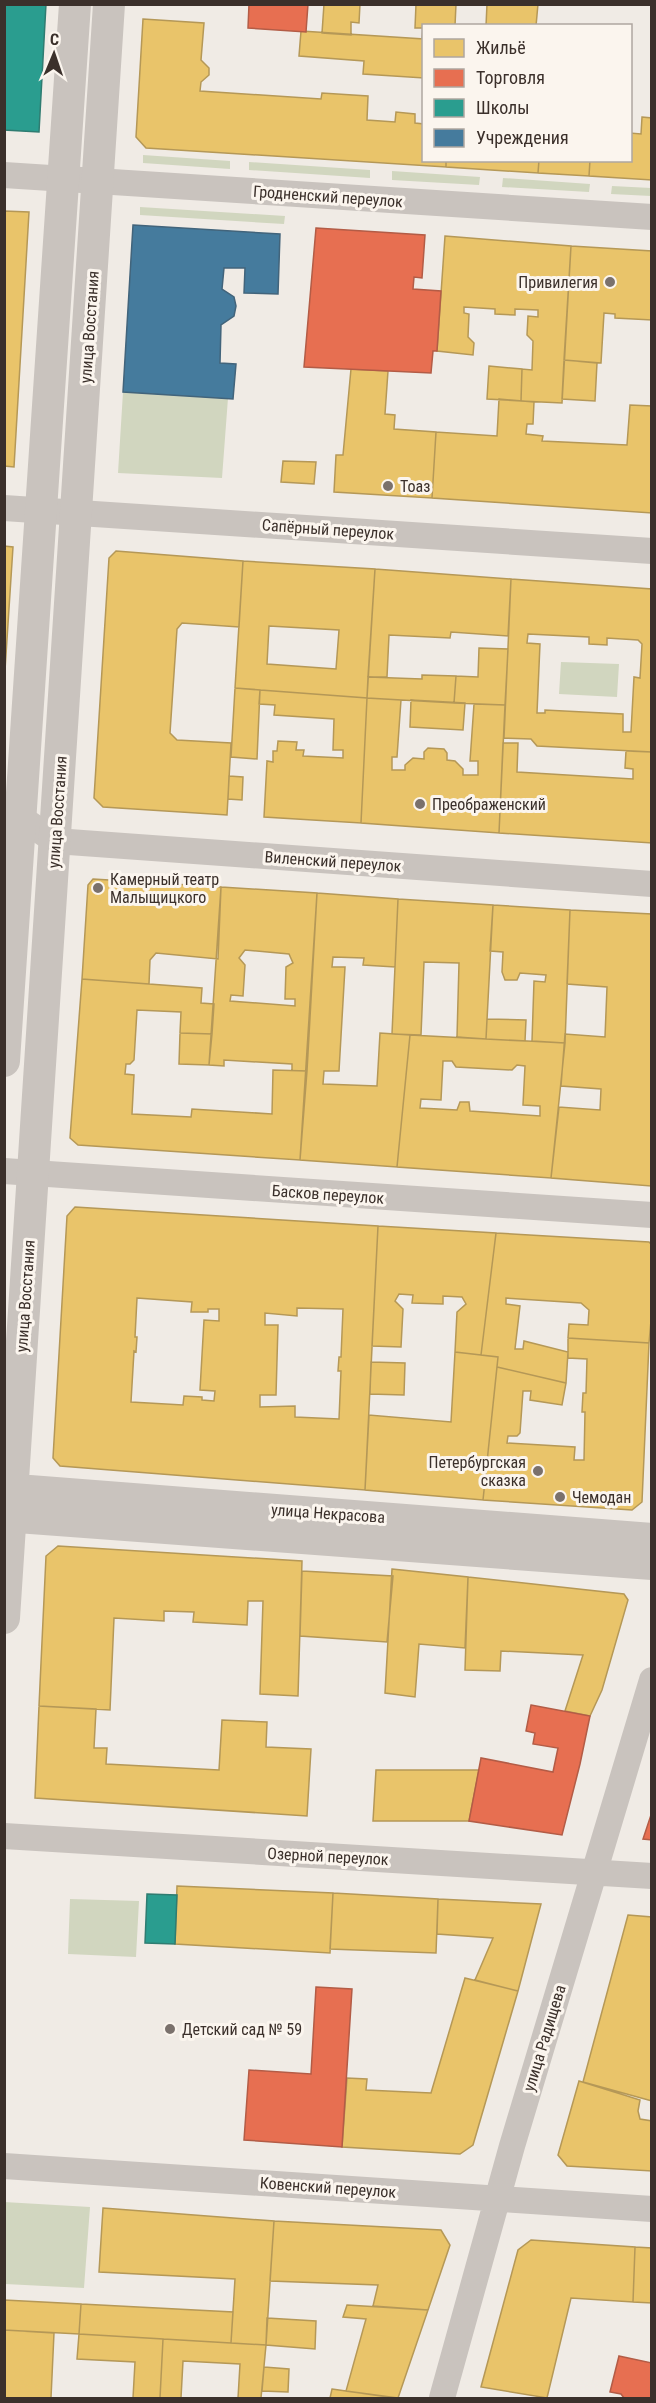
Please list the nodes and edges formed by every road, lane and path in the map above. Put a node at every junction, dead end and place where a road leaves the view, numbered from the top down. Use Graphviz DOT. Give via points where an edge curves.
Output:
graph roads {
  1 [pos="75,4"];
  2 [pos="109,4"];
  3 [pos="4,175"];
  4 [pos="64,178"];
  5 [pos="98,181"];
  6 [pos="651,217"];
  7 [pos="4,508"];
  8 [pos="42,510"];
  9 [pos="77,513"];
  10 [pos="651,551"];
  11 [pos="13,818"];
  12 [pos="56,841"];
  13 [pos="651,884"];
  14 [pos="4,1061"];
  15 [pos="19,1173"];
  16 [pos="651,1215"];
  17 [pos="8,1503"];
  18 [pos="651,1539"];
  19 [pos="651,1564"];
  20 [pos="4,1618"];
  21 [pos="651,1680"];
  22 [pos="4,1836"];
  23 [pos="593,1873"];
  24 [pos="651,1876"];
  25 [pos="4,2166"];
  26 [pos="497,2199"];
  27 [pos="651,2209"];
  28 [pos="442,2398"];
  1 -- 4 [label="street, улица Восстания"];
  2 -- 5 [label="street, улица Восстания"];
  3 -- 4 [label="street, Гродненский переулок"];
  4 -- 5 [label="street, Гродненский переулок"];
  4 -- 8 [label="street, улица Восстания"];
  5 -- 6 [label="street, Гродненский переулок"];
  5 -- 9 [label="street, улица Восстания"];
  7 -- 8 [label="street, Сапёрный переулок"];
  8 -- 9 [label="street, Сапёрный переулок"];
  8 -- 11 [label="street, улица Восстания"];
  9 -- 10 [label="street, Сапёрный переулок"];
  9 -- 12 [label="street, улица Восстания"];
  11 -- 12 [label="street, Виленский переулок"];
  11 -- 14 [label="street, улица Восстания"];
  12 -- 13 [label="street, Виленский переулок"];
  12 -- 15 [label="street, улица Восстания"];
  15 -- 16 [label="street, Басков переулок"];
  15 -- 17 [label="street, улица Восстания"];
  17 -- 18 [label="street, улица Некрасова"];
  17 -- 19 [label="street, улица Некрасова"];
  17 -- 20 [label="street, улица Восстания"];
  21 -- 23 [label="street, улица Радищева"];
  22 -- 23 [label="street, Озерной переулок"];
  23 -- 24 [label="street, Озерной переулок"];
  23 -- 26 [label="street, улица Радищева"];
  25 -- 26 [label="street, Ковенский переулок"];
  26 -- 27 [label="street, Ковенский переулок"];
  26 -- 28 [label="street, улица Радищева"];
}
